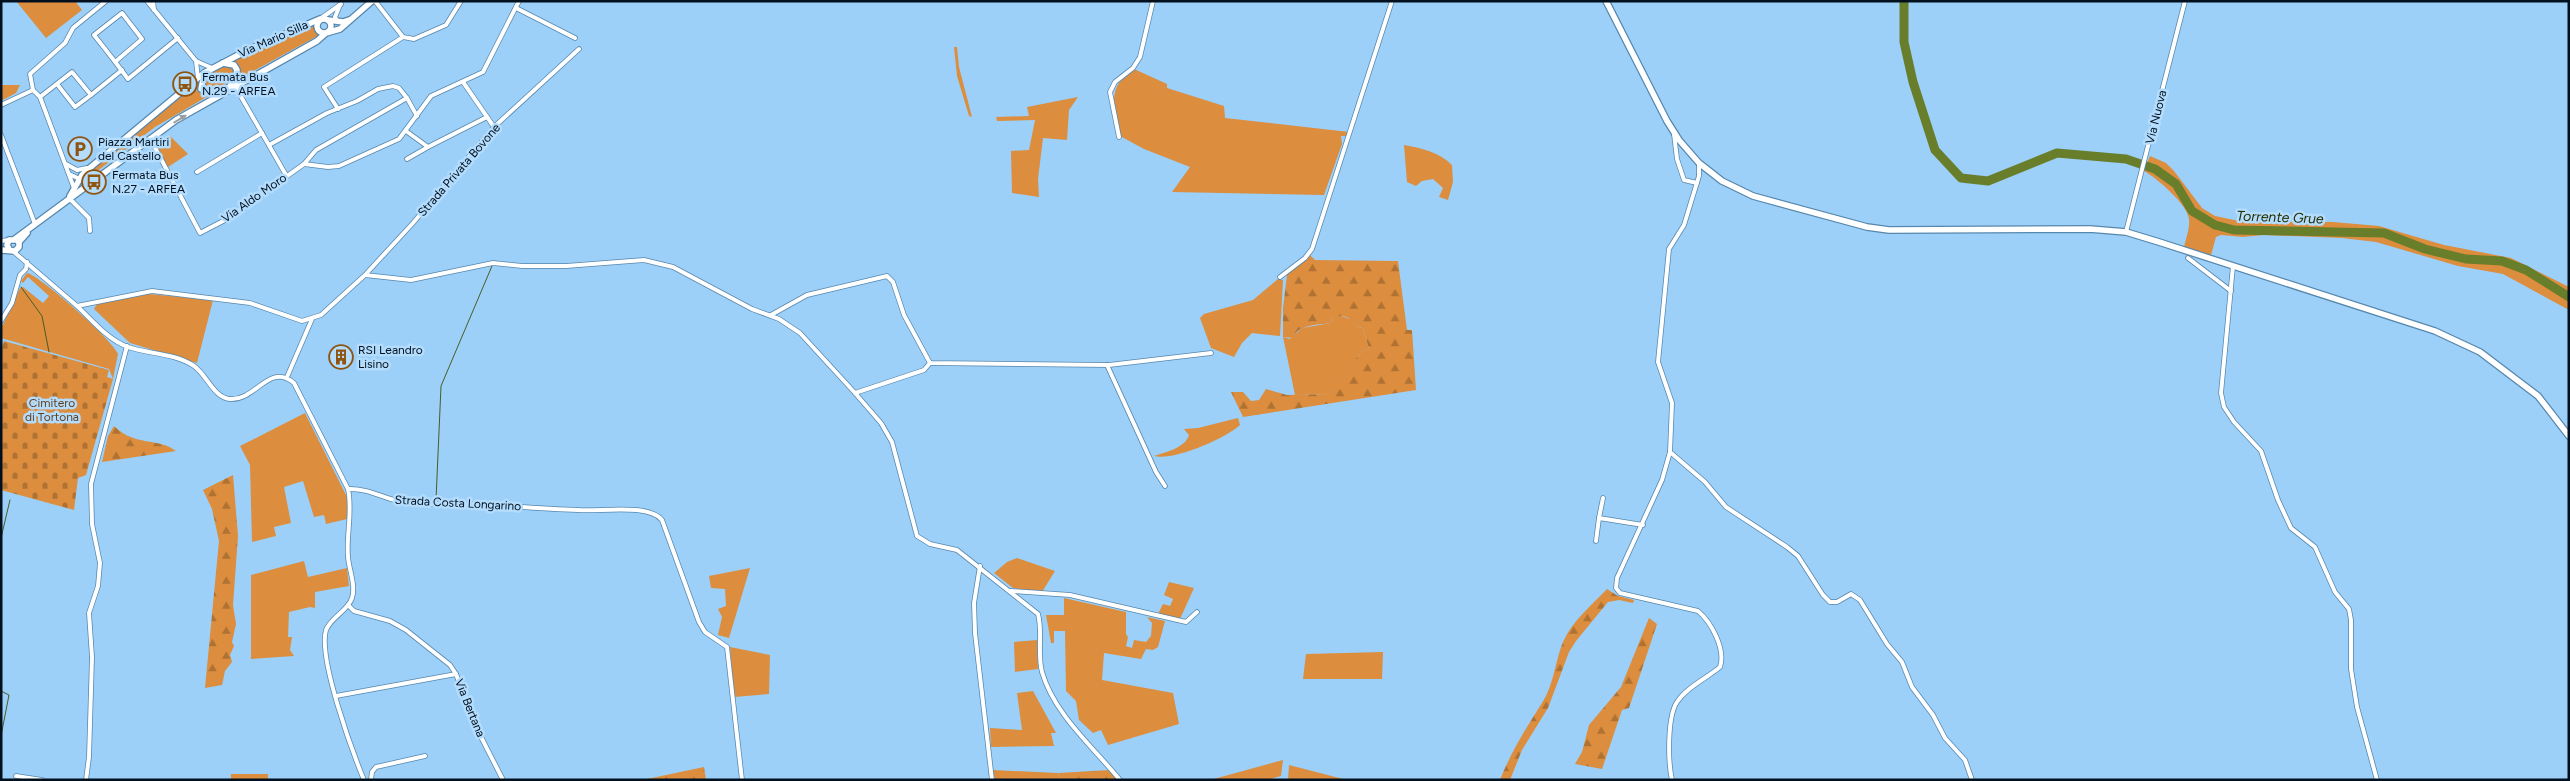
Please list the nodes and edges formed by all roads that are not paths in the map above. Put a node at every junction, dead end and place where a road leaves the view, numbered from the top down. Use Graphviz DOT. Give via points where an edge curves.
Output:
graph roads {
  1 [pos="106,1"];
  2 [pos="147,1"];
  3 [pos="153,1"];
  4 [pos="373,1"];
  5 [pos="461,1"];
  6 [pos="512,1"];
  7 [pos="1153,1"];
  8 [pos="1392,1"];
  9 [pos="1606,1"];
  10 [pos="2185,1"];
  11 [pos="341,2"];
  12 [pos="518,5"];
  13 [pos="154,10"];
  14 [pos="320,19"];
  15 [pos="354,19"];
  16 [pos="328,20"];
  17 [pos="337,21"];
  18 [pos="326,33"];
  19 [pos="178,38"];
  20 [pos="403,38"];
  21 [pos="575,38"];
  22 [pos="579,49"];
  23 [pos="196,61"];
  24 [pos="115,62"];
  25 [pos="222,62"];
  26 [pos="213,68"];
  27 [pos="122,70"];
  28 [pos="204,73"];
  29 [pos="198,78"];
  30 [pos="235,79"];
  31 [pos="463,82"];
  32 [pos="57,84"];
  33 [pos="236,86"];
  34 [pos="34,90"];
  35 [pos="226,92"];
  36 [pos="91,94"];
  37 [pos="220,95"];
  38 [pos="40,97"];
  39 [pos="407,98"];
  40 [pos="1,106"];
  41 [pos="338,109"];
  42 [pos="417,116"];
  43 [pos="487,117"];
  44 [pos="494,127"];
  45 [pos="406,131"];
  46 [pos="1673,132"];
  47 [pos="262,133"];
  48 [pos="1,135"];
  49 [pos="1119,137"];
  50 [pos="150,138"];
  51 [pos="269,145"];
  52 [pos="428,147"];
  53 [pos="407,159"];
  54 [pos="65,162"];
  55 [pos="1699,163"];
  56 [pos="304,164"];
  57 [pos="92,166"];
  58 [pos="197,172"];
  59 [pos="69,174"];
  60 [pos="286,175"];
  61 [pos="79,180"];
  62 [pos="88,183"];
  63 [pos="1697,183"];
  64 [pos="74,188"];
  65 [pos="69,198"];
  66 [pos="35,224"];
  67 [pos="90,231"];
  68 [pos="2126,232"];
  69 [pos="8,245"];
  70 [pos="2188,258"];
  71 [pos="27,262"];
  72 [pos="2233,266"];
  73 [pos="366,275"];
  74 [pos="1280,277"];
  75 [pos="2231,291"];
  76 [pos="77,306"];
  77 [pos="771,315"];
  78 [pos="312,319"];
  79 [pos="1,321"];
  80 [pos="127,346"];
  81 [pos="1211,353"];
  82 [pos="930,362"];
  83 [pos="1107,365"];
  84 [pos="287,377"];
  85 [pos="855,393"];
  86 [pos="2569,436"];
  87 [pos="1670,452"];
  88 [pos="1165,486"];
  89 [pos="348,489"];
  90 [pos="1603,498"];
  91 [pos="1600,518"];
  92 [pos="1643,525"];
  93 [pos="1596,541"];
  94 [pos="980,566"];
  95 [pos="1011,591"];
  96 [pos="348,605"];
  97 [pos="1197,612"];
  98 [pos="456,674"];
  99 [pos="336,696"];
  100 [pos="425,756"];
  101 [pos="16,776"];
  102 [pos="42,780"];
  103 [pos="86,780"];
  104 [pos="364,780"];
  105 [pos="371,780"];
  106 [pos="503,780"];
  107 [pos="742,780"];
  108 [pos="992,780"];
  109 [pos="1120,780"];
  110 [pos="1672,780"];
  111 [pos="1972,780"];
  112 [pos="2377,780"];
  1 -- 34 [label="street" via="73,28 65,44 30,74"];
  2 -- 13 [label="street"];
  3 -- 13 [label="street"];
  4 -- 15 [label="main road"];
  4 -- 20 [label="street"];
  5 -- 20 [label="street" via="446,25 414,40"];
  6 -- 12 [label="street"];
  7 -- 49 [label="street" via="1140,57 1133,68 1114,82 1110,92"];
  8 -- 74 [label="street" via="1312,248 1305,258"];
  9 -- 46 [label="main road"];
  10 -- 68 [label="street, Via Nuova"];
  11 -- 14 [label="street"];
  11 -- 17 [label="street"];
  12 -- 21 [label="street"];
  12 -- 31 [label="street" via="483,72"];
  13 -- 19 [label="street"];
  14 -- 16 [label="main road"];
  14 -- 18 [label="main road" via="317,29"];
  14 -- 25 [label="main road, Via Mario Silla"];
  15 -- 17 [label="main road"];
  15 -- 18 [label="main road" via="340,29"];
  16 -- 17 [label="main road"];
  16 -- 18 [label="main road" via="331,26"];
  18 -- 33 [label="main road"];
  19 -- 23 [label="street"];
  19 -- 27 [label="street" via="128,79"];
  20 -- 41 [label="street" via="324,87"];
  22 -- 44 [label="street, Strada Privata Bovone"];
  23 -- 26 [label="street"];
  23 -- 29 [label="street"];
  24 -- 24 [label="street" via="142,40 122,13 94,35"];
  24 -- 27 [label="street"];
  25 -- 26 [label="main road, Via Mario Silla"];
  25 -- 30 [label="main road" via="236,68 238,74"];
  26 -- 28 [label="main road, Via Mario Silla"];
  27 -- 36 [label="street"];
  28 -- 29 [label="main road, Via Mario Silla"];
  28 -- 37 [label="main road" via="201,89"];
  29 -- 57 [label="main road, Via Mario Silla"];
  30 -- 33 [label="street"];
  30 -- 35 [label="main road"];
  31 -- 42 [label="street" via="431,96"];
  31 -- 43 [label="street"];
  32 -- 36 [label="street" via="72,72"];
  32 -- 36 [label="street" via="75,107"];
  32 -- 38 [label="street"];
  33 -- 35 [label="main road"];
  33 -- 47 [label="street"];
  34 -- 38 [label="street"];
  34 -- 40 [label="street"];
  35 -- 37 [label="main road"];
  50 -- 37 [label="main road, one-way"];
  38 -- 54 [label="street"];
  39 -- 41 [label="street" via="399,88 386,86"];
  39 -- 42 [label="street"];
  39 -- 56 [label="street, Via Aldo Moro" via="316,150"];
  41 -- 51 [label="street"];
  42 -- 45 [label="street"];
  43 -- 44 [label="street"];
  43 -- 52 [label="street"];
  44 -- 73 [label="street, Strada Privata Bovone"];
  45 -- 52 [label="street"];
  45 -- 56 [label="street" via="399,138 338,166"];
  46 -- 55 [label="main road"];
  46 -- 63 [label="street" via="1684,180"];
  47 -- 51 [label="street"];
  47 -- 58 [label="street"];
  48 -- 66 [label="street"];
  50 -- 60 [label="street, Via Aldo Moro" via="200,233 226,219"];
  50 -- 62 [label="main road"];
  51 -- 60 [label="street"];
  52 -- 53 [label="street"];
  54 -- 57 [label="street" via="77,170"];
  54 -- 59 [label="street"];
  55 -- 63 [label="street"];
  55 -- 68 [label="main road" via="1722,181 1753,196 1867,226 1906,230 2090,229"];
  56 -- 60 [label="street, Via Aldo Moro"];
  57 -- 61 [label="main road, Via Mario Silla"];
  59 -- 61 [label="street"];
  59 -- 64 [label="street"];
  61 -- 62 [label="street"];
  61 -- 64 [label="main road, Via Mario Silla"];
  62 -- 65 [label="main road"];
  63 -- 87 [label="street" via="1684,225 1669,249 1658,362 1672,403"];
  64 -- 65 [label="main road, Via Mario Silla"];
  65 -- 66 [label="main road"];
  65 -- 67 [label="street" via="90,218"];
  66 -- 69 [label="main road"];
  68 -- 72 [label="main road"];
  69 -- 71 [label="street"];
  69 -- 71 [label="street"];
  70 -- 75 [label="street"];
  71 -- 76 [label="street"];
  71 -- 79 [label="street" via="12,303"];
  72 -- 75 [label="street"];
  72 -- 86 [label="main road" via="2435,332 2480,352 2538,396"];
  73 -- 77 [label="street" via="411,280 482,264 566,266 644,260 673,267 752,309"];
  73 -- 78 [label="street, Strada Privata Bovone" via="321,315"];
  75 -- 112 [label="street" via="2221,393 2224,407 2261,450 2284,517 2291,528 2314,547 2335,592 2349,609 2351,669 2357,707"];
  76 -- 78 [label="street" via="152,291 250,303 290,318"];
  76 -- 80 [label="street" via="115,340"];
  77 -- 82 [label="street" via="807,295 887,276 893,282 904,315"];
  77 -- 85 [label="street" via="800,333"];
  78 -- 84 [label="street"];
  80 -- 84 [label="street" via="192,365 219,394 229,399 240,398 269,378"];
  80 -- 103 [label="street" via="91,484 92,524 100,563 98,586 89,613 92,657"];
  81 -- 83 [label="street"];
  82 -- 83 [label="street"];
  82 -- 85 [label="street" via="924,370"];
  83 -- 88 [label="street"];
  84 -- 89 [label="street" via="294,383"];
  85 -- 94 [label="street" via="881,423 892,442 917,536 930,544 956,550"];
  87 -- 92 [label="street"];
  87 -- 111 [label="street" via="1706,482 1726,507 1798,556 1830,602 1851,594 1860,600 1902,662 1912,687 1945,738 1965,760"];
  89 -- 96 [label="street" via="351,510 348,556 353,592"];
  89 -- 107 [label="street, Strada Costa Longarino" via="374,492 408,503 505,505 579,511 639,510 658,514 699,622 705,632 727,648"];
  90 -- 91 [label="street"];
  91 -- 92 [label="street"];
  91 -- 93 [label="street"];
  92 -- 110 [label="street" via="1617,578 1616,588 1620,593 1698,611 1707,619 1721,651 1720,667 1677,702 1670,737"];
  94 -- 95 [label="street"];
  94 -- 108 [label="street" via="974,603 975,633"];
  95 -- 97 [label="street" via="1070,595 1186,622"];
  95 -- 109 [label="street" via="1038,614 1041,670 1053,697"];
  96 -- 98 [label="street, Via Bertana" via="354,611 390,621 406,630 442,657"];
  96 -- 99 [label="street" via="326,630 326,660"];
  98 -- 99 [label="street"];
  98 -- 106 [label="street, Via Bertana" via="478,731"];
  99 -- 104 [label="street" via="348,742"];
  100 -- 105 [label="street" via="376,767"];
  101 -- 102 [label="street"];
}
